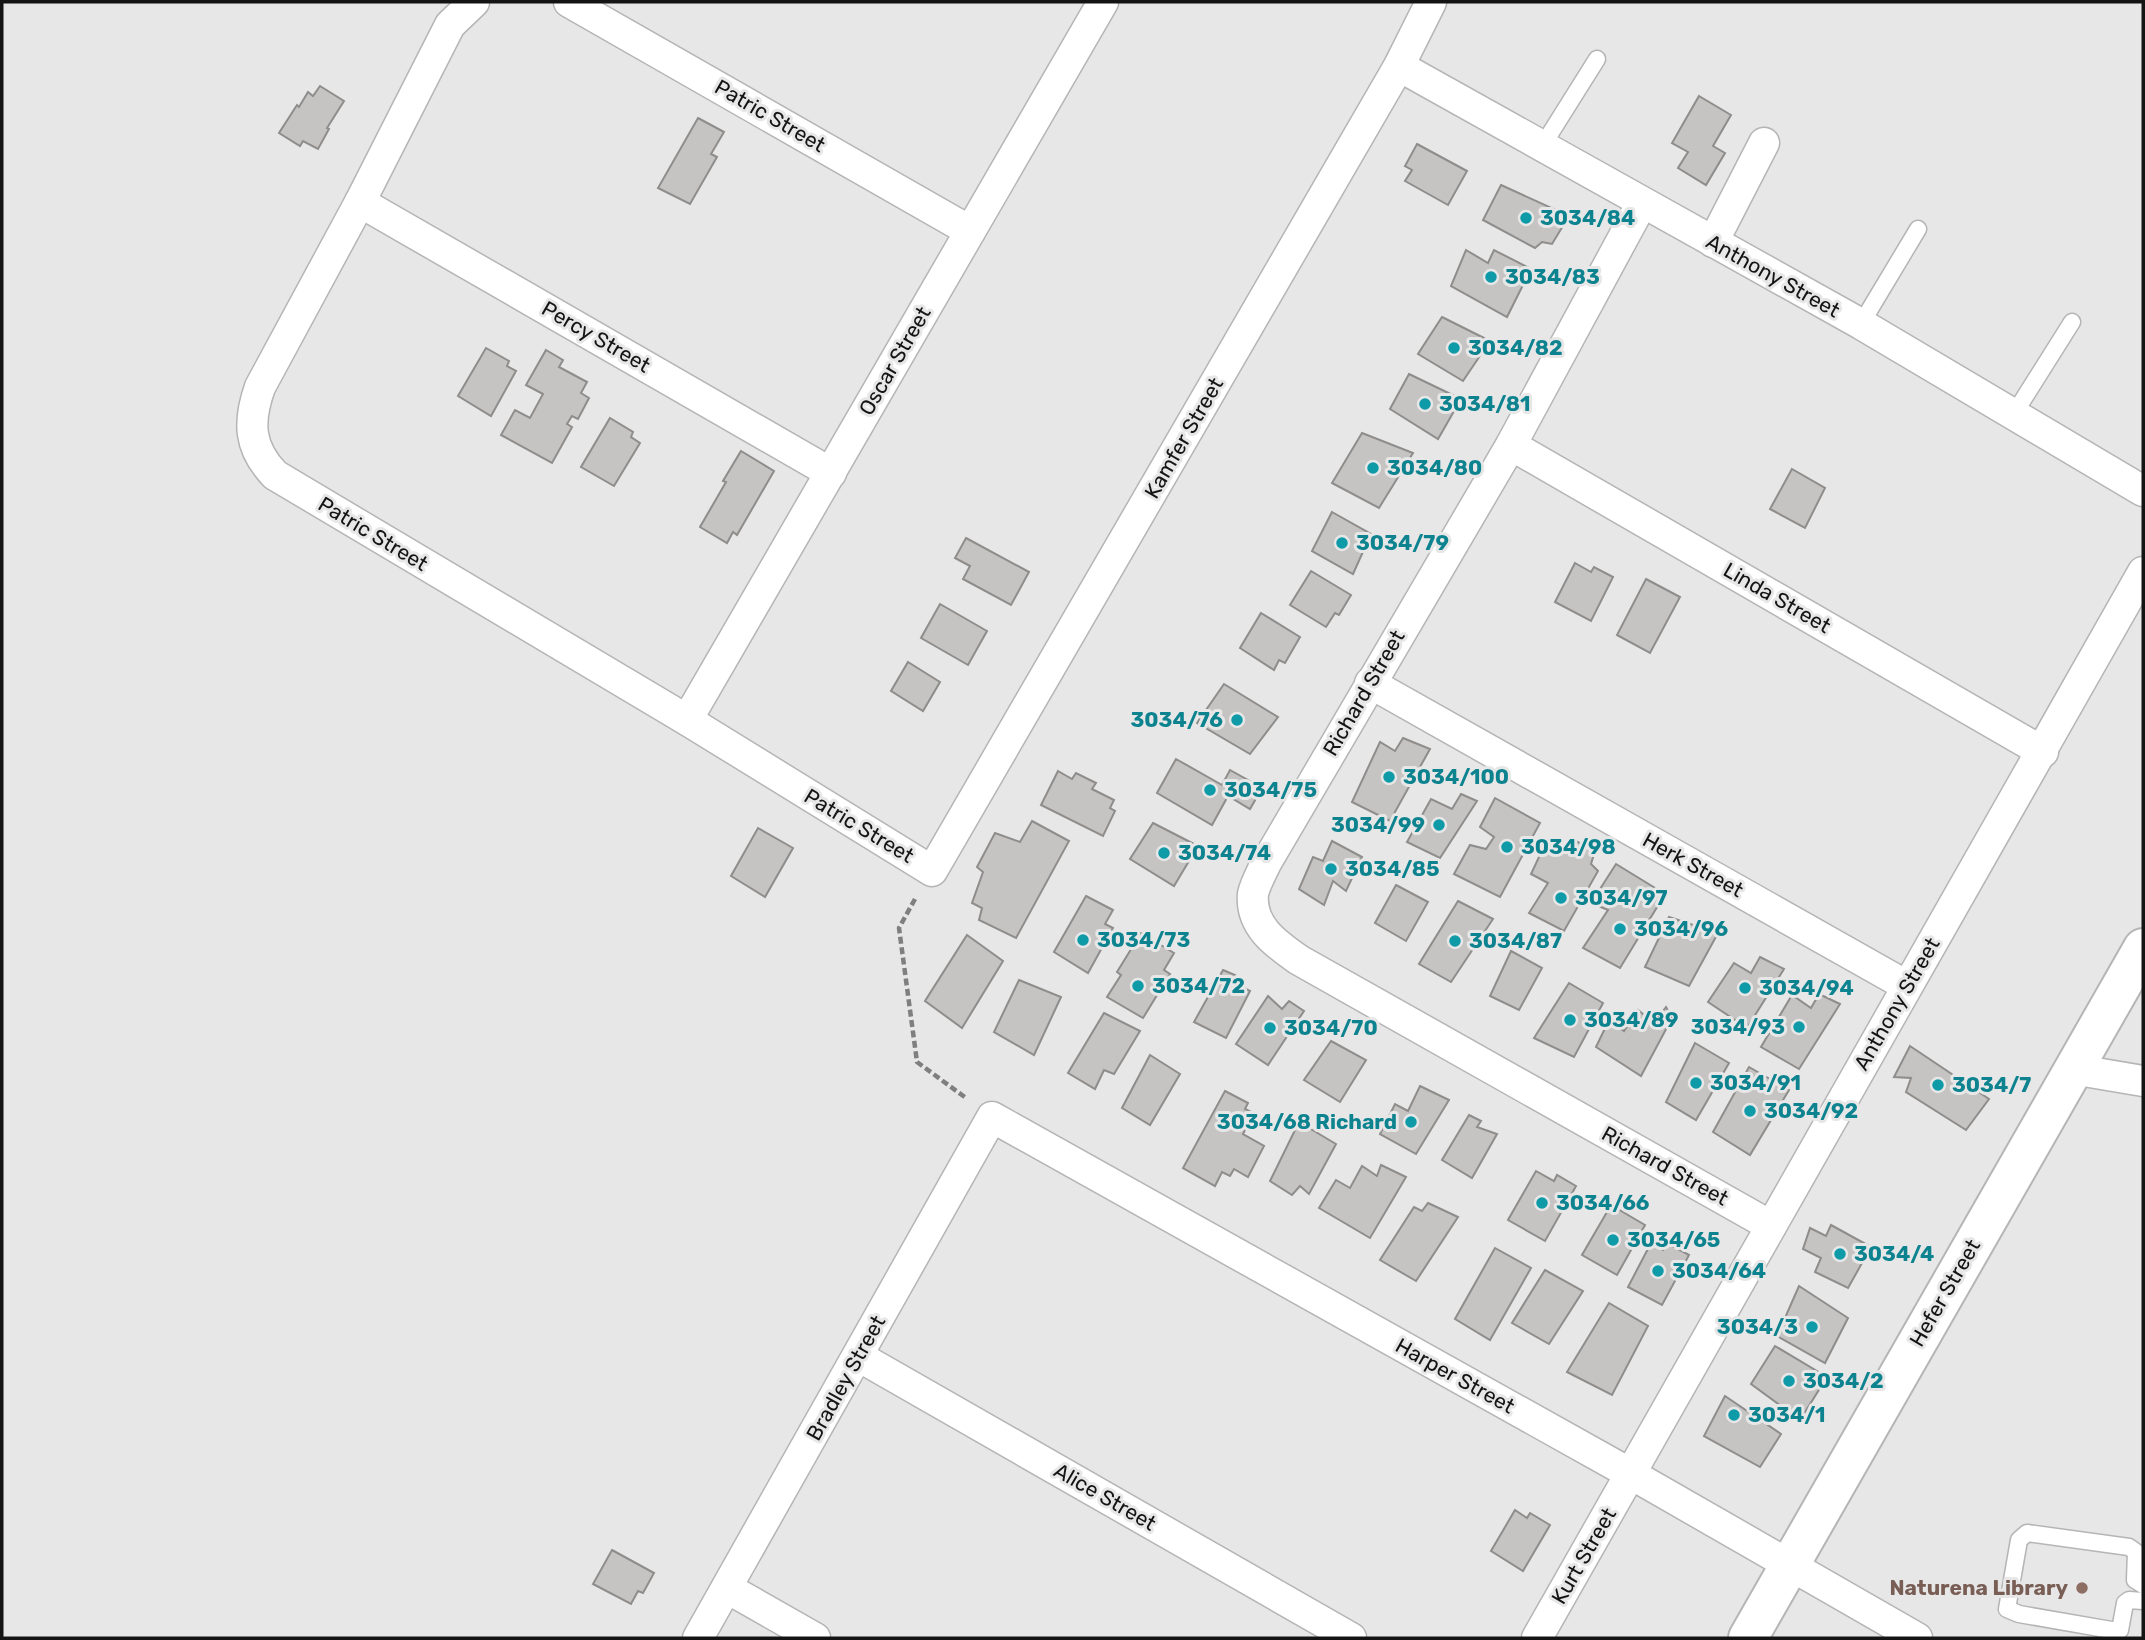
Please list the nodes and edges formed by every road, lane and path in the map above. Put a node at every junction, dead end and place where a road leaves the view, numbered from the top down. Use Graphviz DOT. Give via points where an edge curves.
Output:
graph roads {
  1 [pos="474,2"];
  2 [pos="569,2"];
  3 [pos="1104,2"];
  4 [pos="1430,2"];
  5 [pos="1597,59"];
  6 [pos="1399,66"];
  7 [pos="1764,143"];
  8 [pos="1543,145"];
  9 [pos="360,202"];
  10 [pos="1642,203"];
  11 [pos="1918,229"];
  12 [pos="970,231"];
  13 [pos="1713,242"];
  14 [pos="2072,322"];
  15 [pos="1861,324"];
  16 [pos="2014,414"];
  17 [pos="1511,445"];
  18 [pos="831,473"];
  19 [pos="2143,491"];
  20 [pos="2143,572"];
  21 [pos="1370,683"];
  22 [pos="687,720"];
  23 [pos="2043,752"];
  24 [pos="932,871"];
  25 [pos="2143,948"];
  26 [pos="1907,986"];
  27 [pos="2072,1069"];
  28 [pos="2143,1081"];
  29 [pos="992,1117"];
  30 [pos="1771,1226"];
  31 [pos="858,1356"];
  32 [pos="1631,1474"];
  33 [pos="1790,1566"];
  34 [pos="2143,1585"];
  35 [pos="727,1588"];
  36 [pos="2143,1601"];
  37 [pos="698,1638"];
  38 [pos="815,1638"];
  39 [pos="1351,1638"];
  40 [pos="1537,1638"];
  41 [pos="1748,1638"];
  42 [pos="1917,1638"];
  1 -- 9 [label="street, Patric Street" via="450,25"];
  2 -- 12 [label="street, Patric Street"];
  3 -- 12 [label="street, Oscar Street"];
  4 -- 6 [label="street, Kamfer Street"];
  5 -- 8 [label="lane"];
  6 -- 8 [label="street, Anthony Street"];
  6 -- 24 [label="street, Kamfer Street"];
  7 -- 13 [label="street"];
  8 -- 10 [label="street, Anthony Street"];
  9 -- 18 [label="street, Percy Street"];
  9 -- 22 [label="street, Patric Street" via="260,387 252,410 254,440 266,466"];
  10 -- 13 [label="street, Anthony Street"];
  10 -- 17 [label="street, Richard Street"];
  11 -- 15 [label="lane"];
  12 -- 18 [label="street, Oscar Street"];
  13 -- 15 [label="street, Anthony Street"];
  14 -- 16 [label="lane"];
  15 -- 16 [label="street, Anthony Street"];
  16 -- 19 [label="street, Anthony Street"];
  17 -- 21 [label="street, Richard Street"];
  17 -- 23 [label="street, Linda Street"];
  18 -- 22 [label="street, Oscar Street"];
  20 -- 23 [label="street, Anthony Street"];
  21 -- 26 [label="street, Herk Street"];
  21 -- 30 [label="street, Richard Street" via="1253,892 1254,912 1263,930 1299,960"];
  22 -- 24 [label="street, Patric Street"];
  23 -- 26 [label="street, Anthony Street"];
  24 -- 29 [label="path" via="899,928 917,1062"];
  25 -- 27 [label="street, Hefer Street"];
  26 -- 30 [label="street, Anthony Street"];
  27 -- 28 [label="street"];
  27 -- 33 [label="street, Hefer Street"];
  29 -- 31 [label="street, Bradley Street"];
  29 -- 32 [label="street, Harper Street"];
  30 -- 32 [label="street, Anthony Street"];
  31 -- 35 [label="street, Bradley Street"];
  31 -- 39 [label="street, Alice Street"];
  32 -- 33 [label="street, Harper Street"];
  32 -- 40 [label="street, Kurt Street"];
  33 -- 41 [label="street, Hefer Street"];
  33 -- 42 [label="street, Harper Street"];
  34 -- 36 [label="lane" via="2135,1580 2136,1552 2129,1547 2026,1533 2019,1540 2007,1609 2117,1631 2125,1603"];
  35 -- 37 [label="street, Bradley Street"];
  35 -- 38 [label="street"];
}
